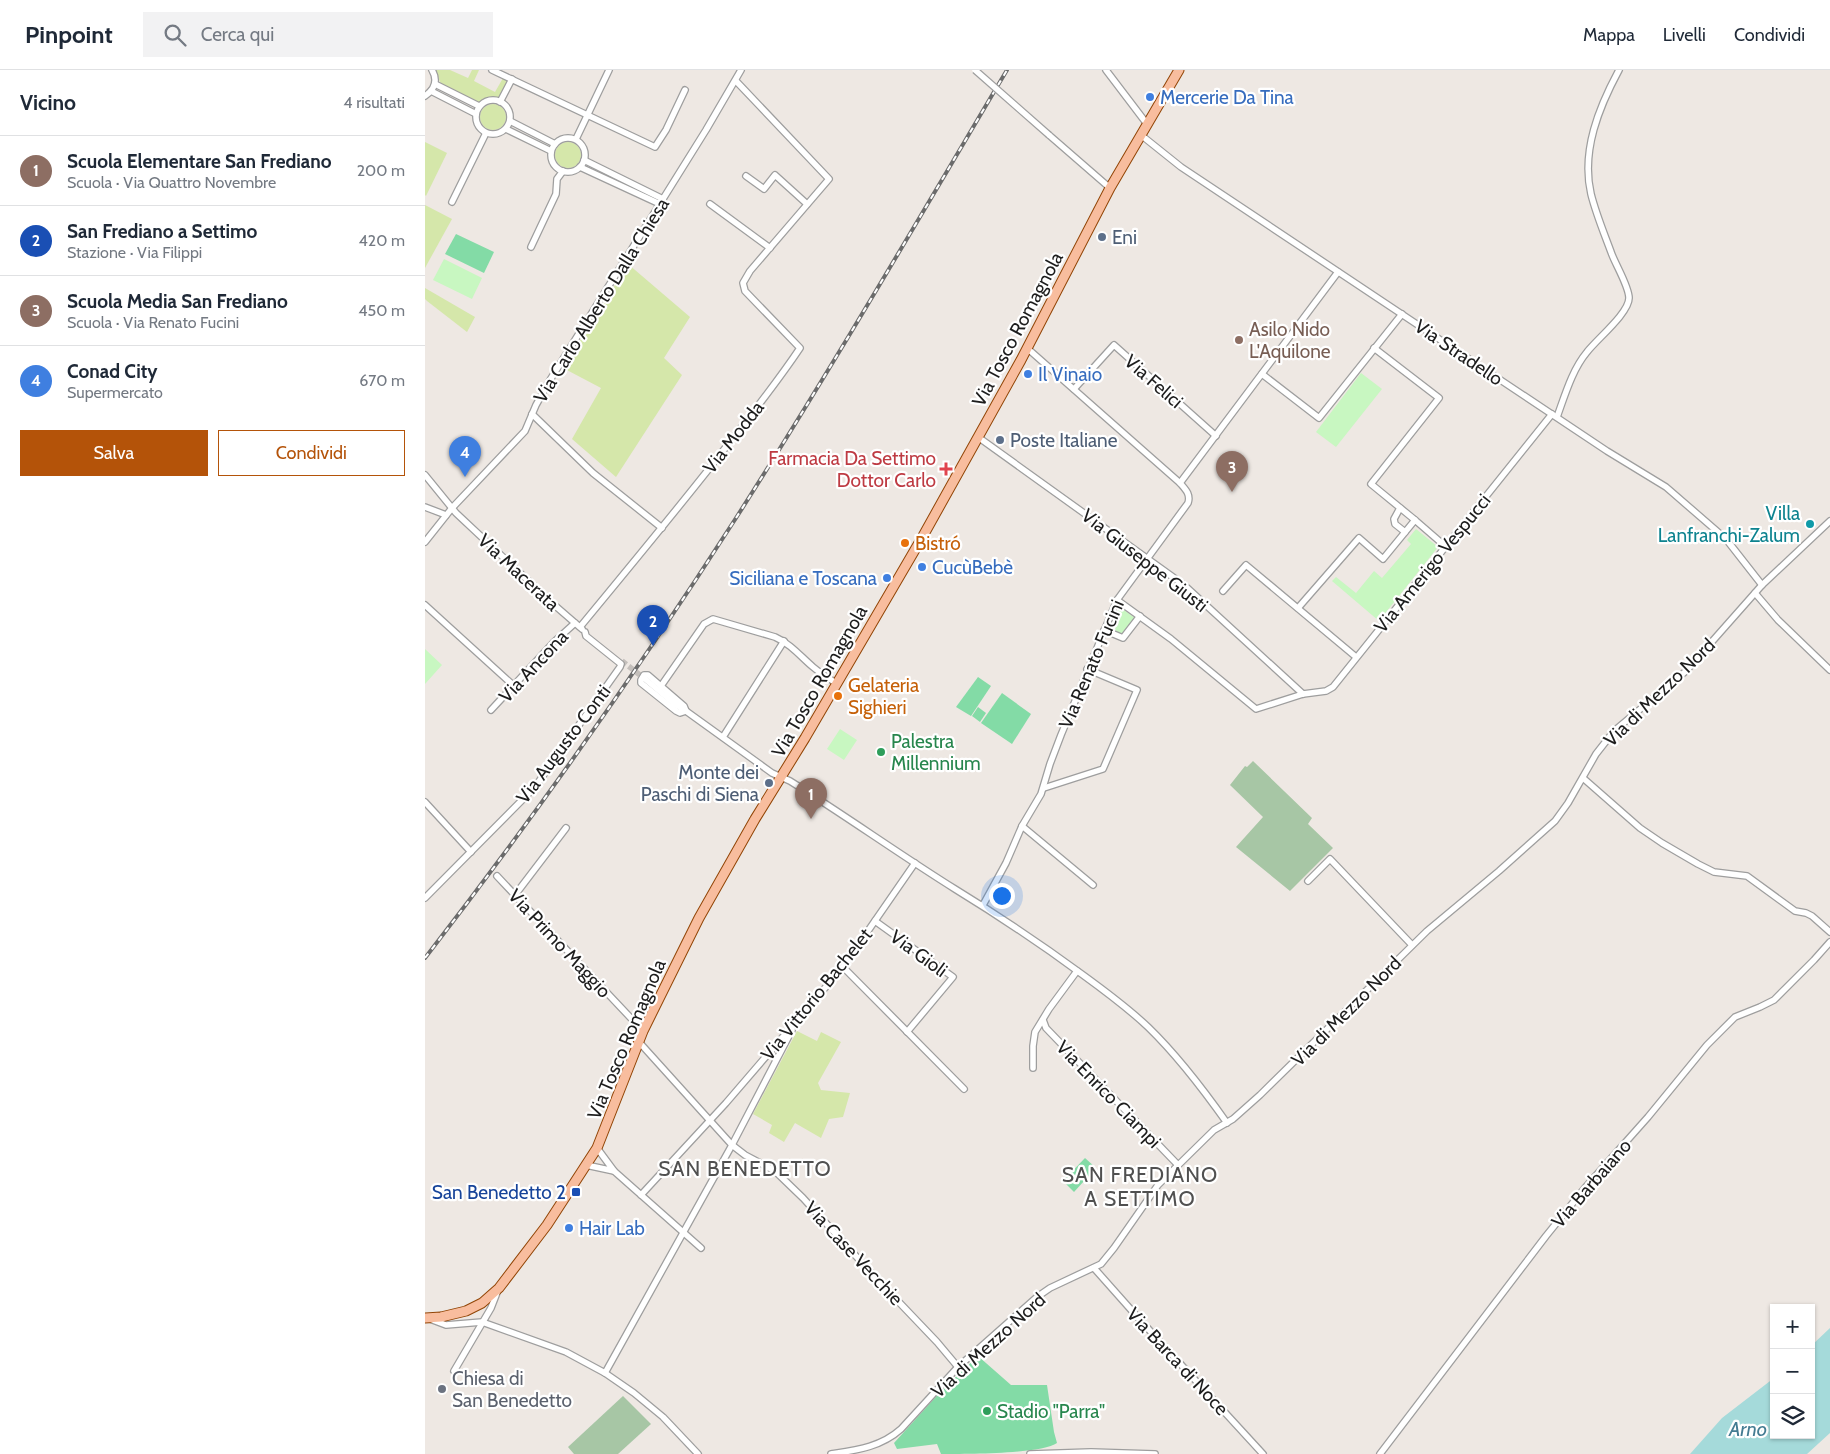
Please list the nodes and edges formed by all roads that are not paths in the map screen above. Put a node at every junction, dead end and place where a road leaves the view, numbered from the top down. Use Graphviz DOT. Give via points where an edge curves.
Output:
graph roads {
  1 [pos="432,70"];
  2 [pos="493,70"];
  3 [pos="609,70"];
  4 [pos="741,70"];
  5 [pos="975,70"];
  6 [pos="1107,70"];
  7 [pos="1179,70"];
  8 [pos="1619,70"];
  9 [pos="512,79"];
  10 [pos="736,81"];
  11 [pos="435,84"];
  12 [pos="685,90"];
  13 [pos="431,91"];
  14 [pos="425,96"];
  15 [pos="501,102"];
  16 [pos="479,106"];
  17 [pos="476,114"];
  18 [pos="587,116"];
  19 [pos="510,121"];
  20 [pos="1147,124"];
  21 [pos="506,128"];
  22 [pos="486,133"];
  23 [pos="1141,136"];
  24 [pos="576,139"];
  25 [pos="555,144"];
  26 [pos="551,151"];
  27 [pos="584,160"];
  28 [pos="581,167"];
  29 [pos="563,171"];
  30 [pos="746,176"];
  31 [pos="1110,188"];
  32 [pos="452,202"];
  33 [pos="661,202"];
  34 [pos="710,204"];
  35 [pos="807,204"];
  36 [pos="531,247"];
  37 [pos="770,248"];
  38 [pos="1338,272"];
  39 [pos="1402,314"];
  40 [pos="1027,348"];
  41 [pos="1374,348"];
  42 [pos="1263,374"];
  43 [pos="1073,389"];
  44 [pos="532,414"];
  45 [pos="1554,416"];
  46 [pos="1216,436"];
  47 [pos="978,437"];
  48 [pos="425,475"];
  49 [pos="1179,483"];
  50 [pos="425,507"];
  51 [pos="452,508"];
  52 [pos="1401,508"];
  53 [pos="446,515"];
  54 [pos="1415,520"];
  55 [pos="1830,521"];
  56 [pos="662,528"];
  57 [pos="1405,532"];
  58 [pos="425,542"];
  59 [pos="1445,546"];
  60 [pos="1147,558"];
  61 [pos="1762,585"];
  62 [pos="1223,592"];
  63 [pos="1755,593"];
  64 [pos="1117,600"];
  65 [pos="425,605"];
  66 [pos="1298,608"];
  67 [pos="1139,616"];
  68 [pos="575,623"];
  69 [pos="583,629"];
  70 [pos="1104,630"];
  71 [pos="784,641"];
  72 [pos="1356,657"];
  73 [pos="621,663"];
  74 [pos="1087,669"];
  75 [pos="1830,670"];
  76 [pos="645,679"];
  77 [pos="836,683"];
  78 [pos="514,686"];
  79 [pos="661,686"];
  80 [pos="1303,694"];
  81 [pos="491,710"];
  82 [pos="686,711"];
  83 [pos="723,737"];
  84 [pos="781,778"];
  85 [pos="1583,778"];
  86 [pos="1044,788"];
  87 [pos="425,802"];
  88 [pos="1022,826"];
  89 [pos="566,828"];
  90 [pos="471,852"];
  91 [pos="915,863"];
  92 [pos="497,876"];
  93 [pos="1308,881"];
  94 [pos="1093,885"];
  95 [pos="515,895"];
  96 [pos="425,898"];
  97 [pos="983,905"];
  98 [pos="875,921"];
  99 [pos="1830,932"];
  100 [pos="1830,942"];
  101 [pos="1413,945"];
  102 [pos="843,967"];
  103 [pos="1077,971"];
  104 [pos="1043,1020"];
  105 [pos="793,1026"];
  106 [pos="643,1031"];
  107 [pos="907,1032"];
  108 [pos="639,1042"];
  109 [pos="1033,1068"];
  110 [pos="964,1089"];
  111 [pos="710,1120"];
  112 [pos="1227,1123"];
  113 [pos="732,1145"];
  114 [pos="597,1148"];
  115 [pos="586,1165"];
  116 [pos="1178,1165"];
  117 [pos="614,1172"];
  118 [pos="641,1195"];
  119 [pos="684,1232"];
  120 [pos="701,1248"];
  121 [pos="1094,1268"];
  122 [pos="499,1288"];
  123 [pos="427,1318"];
  124 [pos="482,1322"];
  125 [pos="958,1367"];
  126 [pos="454,1371"];
  127 [pos="605,1373"];
  128 [pos="698,1454"];
  129 [pos="831,1454"];
  130 [pos="1030,1454"];
  131 [pos="1155,1454"];
  132 [pos="1263,1454"];
  133 [pos="1380,1454"];
  1 -- 11 [label="street"];
  2 -- 9 [label="street"];
  3 -- 18 [label="street"];
  4 -- 10 [label="street"];
  5 -- 31 [label="street, bridge"];
  6 -- 20 [label="street"];
  7 -- 20 [label="main road, Via Tosco Romagnola"];
  8 -- 45 [label="street, Via Amerigo Vespucci" via="1602,103 1589,157 1591,194 1629,300 1623,312 1583,358"];
  9 -- 15 [label="street"];
  9 -- 18 [label="street"];
  10 -- 33 [label="street, Via Carlo Alberto Dalla Chiesa"];
  10 -- 35 [label="street, Via Modda" via="829,179"];
  11 -- 13 [label="street"];
  11 -- 16 [label="street"];
  12 -- 18 [label="street" via="655,147"];
  13 -- 14 [label="street"];
  13 -- 17 [label="street"];
  15 -- 16 [label="street" via="488,100"];
  15 -- 19 [label="street" via="509,111"];
  16 -- 17 [label="street"];
  17 -- 22 [label="street" via="477,124"];
  18 -- 24 [label="street"];
  19 -- 21 [label="street"];
  19 -- 25 [label="street"];
  20 -- 23 [label="main road, Via Tosco Romagnola"];
  21 -- 22 [label="street" via="497,134"];
  21 -- 26 [label="street"];
  22 -- 32 [label="street"];
  23 -- 31 [label="main road, Via Tosco Romagnola"];
  23 -- 38 [label="street, Via Stradello" via="1181,167"];
  24 -- 25 [label="street" via="564,138"];
  24 -- 27 [label="street" via="583,147"];
  25 -- 26 [label="street"];
  26 -- 29 [label="street" via="553,164"];
  27 -- 28 [label="street"];
  27 -- 33 [label="street"];
  28 -- 29 [label="street"];
  28 -- 33 [label="street"];
  29 -- 36 [label="street"];
  30 -- 35 [label="street" via="764,190 775,175"];
  31 -- 40 [label="main road, Via Tosco Romagnola"];
  33 -- 44 [label="street, Via Carlo Alberto Dalla Chiesa" via="549,380"];
  34 -- 37 [label="street"];
  35 -- 37 [label="street, Via Modda"];
  37 -- 56 [label="street, Via Modda" via="750,271 743,287 800,348"];
  38 -- 39 [label="street, Via Stradello"];
  38 -- 42 [label="street"];
  39 -- 41 [label="street"];
  39 -- 45 [label="street, Via Stradello"];
  40 -- 43 [label="street"];
  40 -- 47 [label="main road, Via Tosco Romagnola"];
  41 -- 42 [label="street" via="1319,418"];
  41 -- 52 [label="street" via="1439,398 1371,484"];
  42 -- 46 [label="street"];
  43 -- 46 [label="street, Via Felici" via="1114,345"];
  43 -- 49 [label="street"];
  44 -- 51 [label="street, Via Carlo Alberto Dalla Chiesa" via="525,431"];
  44 -- 56 [label="street" via="601,479"];
  45 -- 59 [label="street, Via Amerigo Vespucci"];
  45 -- 61 [label="street, Via Stradello" via="1667,487 1726,539"];
  46 -- 49 [label="street"];
  47 -- 60 [label="street, Via Giuseppe Giusti"];
  47 -- 77 [label="main road, Via Tosco Romagnola"];
  48 -- 51 [label="street, Via Macerata"];
  49 -- 60 [label="street, Via Renato Fucini" via="1188,494 1189,501"];
  50 -- 53 [label="street"];
  51 -- 53 [label="street, Via Carlo Alberto Dalla Chiesa"];
  51 -- 68 [label="street, Via Macerata"];
  52 -- 54 [label="street"];
  52 -- 57 [label="street" via="1394,519"];
  53 -- 58 [label="street, Via Carlo Alberto Dalla Chiesa"];
  54 -- 57 [label="street"];
  54 -- 59 [label="street"];
  55 -- 61 [label="street, Via di Mezzo Nord"];
  56 -- 69 [label="street, Via Modda"];
  57 -- 66 [label="street" via="1383,559 1359,538"];
  59 -- 72 [label="street, Via Amerigo Vespucci"];
  60 -- 64 [label="street, Via Renato Fucini"];
  60 -- 80 [label="street, Via Giuseppe Giusti" via="1184,585"];
  61 -- 63 [label="street, Via di Mezzo Nord"];
  62 -- 66 [label="street" via="1246,565"];
  63 -- 75 [label="street"];
  63 -- 85 [label="street, Via di Mezzo Nord" via="1685,671 1614,731"];
  64 -- 67 [label="street"];
  64 -- 70 [label="street, Via Renato Fucini"];
  65 -- 78 [label="street"];
  66 -- 72 [label="street"];
  67 -- 70 [label="street" via="1123,638"];
  67 -- 80 [label="street, Via Amerigo Vespucci" via="1256,709"];
  68 -- 69 [label="street, Via Macerata"];
  68 -- 78 [label="street, Via Ancona"];
  69 -- 73 [label="street, Via Macerata"];
  70 -- 74 [label="street, Via Renato Fucini"];
  71 -- 77 [label="street" via="813,668"];
  71 -- 79 [label="street" via="713,619 704,624"];
  71 -- 83 [label="street"];
  72 -- 80 [label="street, Via Amerigo Vespucci" via="1330,689"];
  73 -- 90 [label="street, Via Augusto Conti" via="535,787"];
  74 -- 86 [label="street, Via Renato Fucini" via="1049,764"];
  74 -- 86 [label="street" via="1137,690 1103,769"];
  76 -- 82 [label="street"];
  77 -- 84 [label="main road, Via Tosco Romagnola"];
  78 -- 81 [label="street, Via Ancona"];
  79 -- 82 [label="street"];
  79 -- 82 [label="street" via="648,674 641,680 676,711"];
  82 -- 83 [label="street"];
  83 -- 84 [label="street"];
  84 -- 91 [label="street"];
  84 -- 106 [label="main road, Via Tosco Romagnola" via="699,918"];
  85 -- 99 [label="street" via="1662,843 1714,872 1752,879 1795,911 1812,916"];
  85 -- 101 [label="street, Via di Mezzo Nord" via="1555,821"];
  86 -- 88 [label="street, Via Renato Fucini"];
  87 -- 90 [label="street"];
  88 -- 94 [label="street"];
  88 -- 97 [label="street, Via Renato Fucini"];
  89 -- 95 [label="street"];
  90 -- 96 [label="street, Via Augusto Conti"];
  91 -- 97 [label="street"];
  91 -- 98 [label="street, Via Vittorio Bachelet"];
  92 -- 95 [label="street, Via Primo Maggio"];
  93 -- 101 [label="street" via="1329,859"];
  95 -- 106 [label="street, Via Primo Maggio"];
  97 -- 103 [label="street"];
  98 -- 102 [label="street, Via Vittorio Bachelet"];
  98 -- 107 [label="street, Via Gioli" via="953,978"];
  100 -- 133 [label="street, Via Barbaiano" via="1774,1000 1735,1017 1707,1045 1546,1236"];
  101 -- 112 [label="street, Via di Mezzo Nord" via="1282,1074"];
  102 -- 105 [label="street, Via Vittorio Bachelet"];
  102 -- 107 [label="street"];
  103 -- 104 [label="street"];
  103 -- 112 [label="street" via="1128,1009 1161,1040"];
  104 -- 109 [label="street" via="1034,1036"];
  104 -- 116 [label="street, Via Enrico Ciampi" via="1046,1028"];
  105 -- 111 [label="street, Via Vittorio Bachelet"];
  105 -- 113 [label="street"];
  106 -- 108 [label="main road, Via Tosco Romagnola"];
  107 -- 110 [label="street"];
  108 -- 111 [label="street, Via Case Vecchie"];
  108 -- 114 [label="main road, Via Tosco Romagnola"];
  111 -- 113 [label="street, Via Case Vecchie"];
  111 -- 118 [label="street, Via Vittorio Bachelet"];
  112 -- 116 [label="street, Via di Mezzo Nord" via="1214,1130"];
  113 -- 119 [label="street"];
  113 -- 125 [label="street, Via Case Vecchie" via="775,1171 803,1198"];
  114 -- 115 [label="main road, Via Tosco Romagnola"];
  114 -- 117 [label="street"];
  115 -- 117 [label="street"];
  115 -- 122 [label="main road, Via Tosco Romagnola" via="547,1225"];
  116 -- 121 [label="street, Via di Mezzo Nord" via="1157,1187 1105,1260"];
  117 -- 118 [label="street"];
  118 -- 119 [label="street"];
  119 -- 120 [label="street"];
  119 -- 127 [label="street"];
  121 -- 125 [label="street, Via di Mezzo Nord" via="1043,1293"];
  121 -- 132 [label="street, Via Barca di Noce"];
  122 -- 123 [label="main road, Via Tosco Romagnola" via="482,1303 466,1311"];
  122 -- 124 [label="street"];
  123 -- 124 [label="street" via="446,1325"];
  124 -- 126 [label="street"];
  124 -- 127 [label="street" via="567,1352"];
  125 -- 129 [label="street, Via di Mezzo Nord" via="892,1436 871,1446"];
  127 -- 128 [label="street" via="652,1408"];
  130 -- 131 [label="street"];
}
